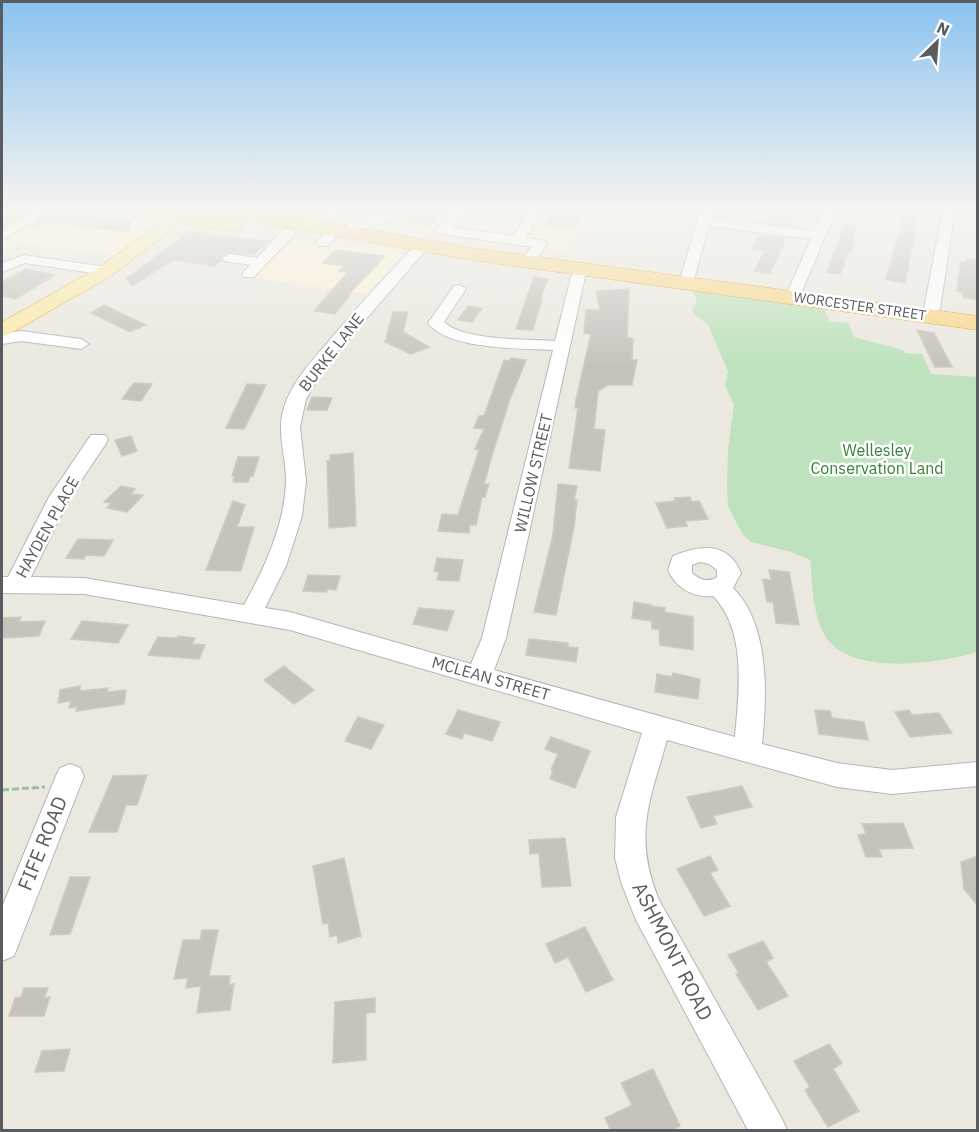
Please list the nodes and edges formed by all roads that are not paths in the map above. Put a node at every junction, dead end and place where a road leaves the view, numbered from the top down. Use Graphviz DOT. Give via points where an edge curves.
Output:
graph roads {
  1 [pos="22,261"];
  2 [pos="30,261"];
  3 [pos="120,261"];
  4 [pos="249,261"];
  5 [pos="417,261"];
  6 [pos="542,261"];
  7 [pos="599,261"];
  8 [pos="692,261"];
  9 [pos="808,261"];
  10 [pos="940,261"];
  11 [pos="258,262"];
  12 [pos="2,268"];
  13 [pos="583,269"];
  14 [pos="106,271"];
  15 [pos="249,274"];
  16 [pos="688,276"];
  17 [pos="459,290"];
  18 [pos="795,291"];
  19 [pos="932,309"];
  20 [pos="978,315"];
  21 [pos="978,323"];
  22 [pos="12,330"];
  23 [pos="2,339"];
  24 [pos="81,344"];
  25 [pos="562,346"];
  26 [pos="98,439"];
  27 [pos="9,585"];
  28 [pos="718,587"];
  29 [pos="251,613"];
  30 [pos="479,675"];
  31 [pos="657,727"];
  32 [pos="747,752"];
  33 [pos="978,774"];
  34 [pos="68,781"];
  35 [pos="2,945"];
  36 [pos="768,1131"];
  1 -- 12 [label="street"];
  2 -- 14 [label="street"];
  3 -- 14 [label="main road"];
  4 -- 11 [label="street"];
  5 -- 29 [label="street, BURKE LANE" via="353,322 298,393 290,426 296,474 292,513 278,558"];
  6 -- 13 [label="highway, WORCESTER STREET"];
  7 -- 16 [label="highway, WORCESTER STREET"];
  8 -- 16 [label="street"];
  9 -- 18 [label="street"];
  10 -- 19 [label="street"];
  11 -- 15 [label="street"];
  13 -- 21 [label="highway, WORCESTER STREET"];
  13 -- 25 [label="street, WILLOW STREET"];
  14 -- 22 [label="main road"];
  16 -- 18 [label="highway, WORCESTER STREET"];
  17 -- 25 [label="street" via="436,323 448,334"];
  18 -- 19 [label="highway, WORCESTER STREET"];
  19 -- 20 [label="highway, WORCESTER STREET"];
  22 -- 23 [label="street"];
  22 -- 24 [label="street"];
  25 -- 30 [label="street, WILLOW STREET" via="494,638"];
  26 -- 27 [label="street, HAYDEN PLACE"];
  27 -- 29 [label="street, MCLEAN STREET" via="84,586"];
  28 -- 32 [label="street" via="738,610 745,634 751,705"];
  29 -- 30 [label="street, MCLEAN STREET" via="307,625"];
  30 -- 31 [label="street, MCLEAN STREET"];
  31 -- 32 [label="street, MCLEAN STREET"];
  31 -- 36 [label="street, ASHMONT ROAD" via="630,817 628,847 634,878 647,909"];
  32 -- 33 [label="street, MCLEAN STREET" via="875,781 909,782"];
  34 -- 35 [label="street, FIFE ROAD"];
}
